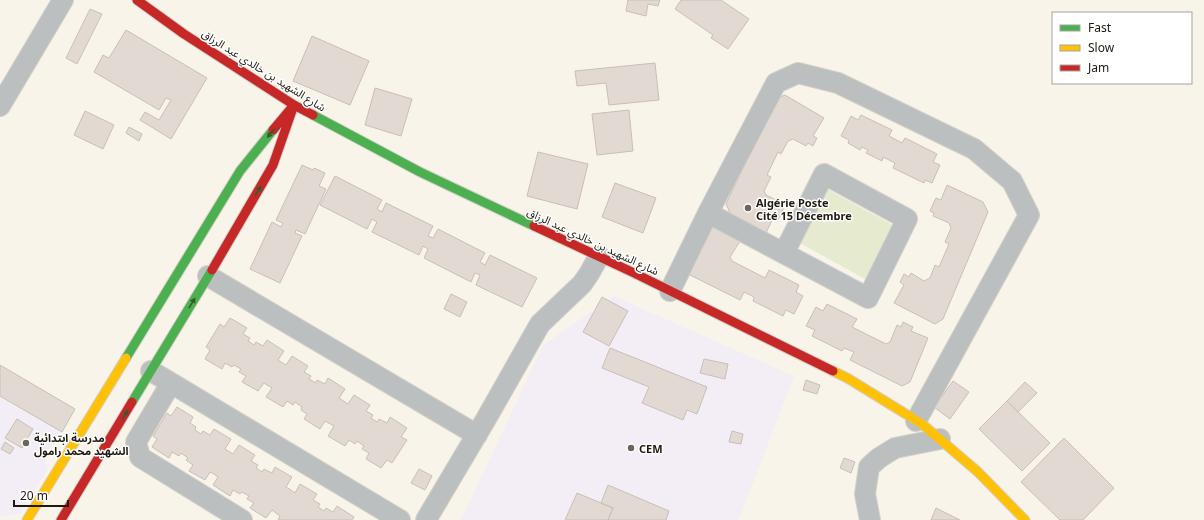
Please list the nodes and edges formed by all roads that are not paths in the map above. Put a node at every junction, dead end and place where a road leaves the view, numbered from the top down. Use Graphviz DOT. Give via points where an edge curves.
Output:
graph roads {
  1 [pos="63,0"];
  2 [pos="137,0"];
  3 [pos="294,105"];
  4 [pos="0,106"];
  5 [pos="708,213"];
  6 [pos="784,253"];
  7 [pos="599,256"];
  8 [pos="208,276"];
  9 [pos="670,291"];
  10 [pos="151,371"];
  11 [pos="172,383"];
  12 [pos="916,421"];
  13 [pos="477,435"];
  14 [pos="940,439"];
  15 [pos="378,514"];
  16 [pos="27,520"];
  17 [pos="61,520"];
  18 [pos="242,520"];
  19 [pos="400,520"];
  20 [pos="426,520"];
  21 [pos="870,520"];
  22 [pos="1025,520"];
  1 -- 4 [label="street"];
  2 -- 3 [label="main road, شارع الشهيد بن خالدي عبد الرزاق" via="184,34"];
  3 -- 7 [label="main road, شارع الشهيد بن خالدي عبد الرزاق" via="420,172"];
  8 -- 3 [label="main road, one-way" via="273,164"];
  3 -- 16 [label="main road, one-way" via="240,171"];
  5 -- 6 [label="street"];
  5 -- 9 [label="street"];
  5 -- 12 [label="street" via="776,83 798,73 838,83 974,149 1012,181 1029,215"];
  6 -- 6 [label="street" via="868,298 907,219 824,174"];
  7 -- 9 [label="main road, شارع الشهيد بن خالدي عبد الرزاق"];
  7 -- 13 [label="street" via="582,284 540,324"];
  10 -- 8 [label="main road, one-way"];
  8 -- 13 [label="street"];
  9 -- 12 [label="main road, شارع الشهيد بن خالدي عبد الرزاق" via="849,379"];
  10 -- 11 [label="street"];
  17 -- 10 [label="main road, one-way"];
  11 -- 15 [label="street"];
  11 -- 18 [label="street" via="136,442 140,457"];
  12 -- 14 [label="main road, شارع الشهيد بن خالدي عبد الرزاق"];
  13 -- 20 [label="street"];
  14 -- 21 [label="street" via="895,448 868,467 865,494"];
  14 -- 22 [label="main road, شارع الشهيد بن خالدي عبد الرزاق" via="978,472"];
  15 -- 19 [label="street"];
}
